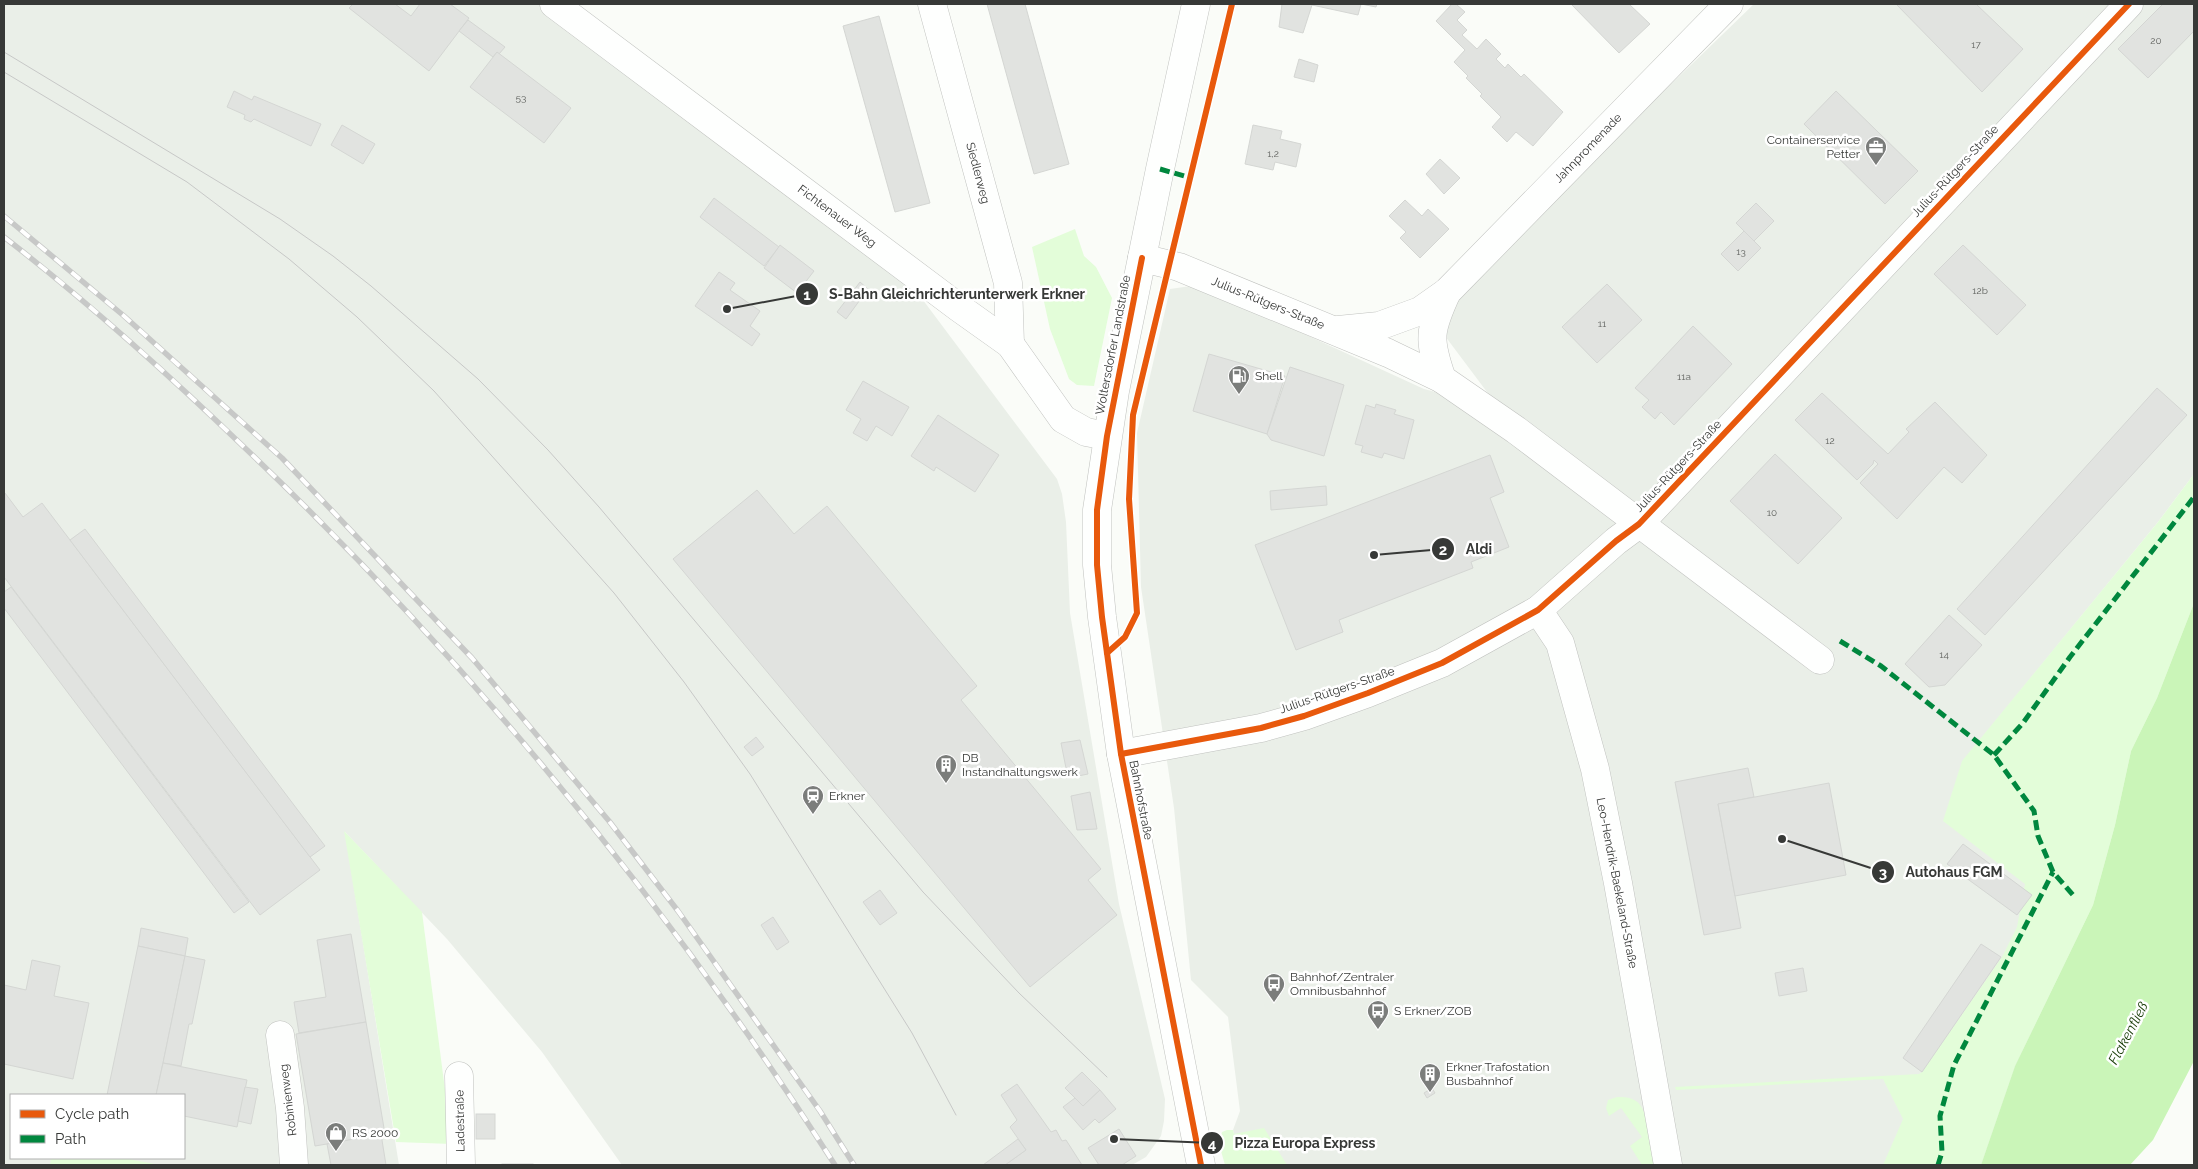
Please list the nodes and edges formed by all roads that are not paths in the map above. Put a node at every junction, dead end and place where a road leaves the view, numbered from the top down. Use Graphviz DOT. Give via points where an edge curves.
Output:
graph roads {
  1 [pos="554,4"];
  2 [pos="932,4"];
  3 [pos="1196,4"];
  4 [pos="1729,4"];
  5 [pos="2129,4"];
  6 [pos="1142,258"];
  7 [pos="1447,292"];
  8 [pos="1334,330"];
  9 [pos="1010,344"];
  10 [pos="1442,379"];
  11 [pos="1107,436"];
  12 [pos="1639,524"];
  13 [pos="1538,610"];
  14 [pos="1820,660"];
  15 [pos="1121,754"];
  16 [pos="280,1035"];
  17 [pos="459,1076"];
  18 [pos="294,1165"];
  19 [pos="460,1165"];
  20 [pos="1200,1165"];
  21 [pos="1668,1165"];
  1 -- 9 [label="street, Fichtenauer Weg"];
  2 -- 9 [label="street, Siedlerweg" via="1008,283"];
  3 -- 6 [label="street, Woltersdorfer Landstraße"];
  4 -- 7 [label="street, Jahnpromenade"];
  5 -- 12 [label="street, Julius-Rütgers-Straße"];
  6 -- 8 [label="street, Julius-Rütgers-Straße" via="1179,267"];
  6 -- 11 [label="street, Woltersdorfer Landstraße"];
  7 -- 8 [label="street, Jahnpromenade" via="1420,311 1379,326"];
  7 -- 10 [label="street, Jahnpromenade" via="1433,323 1432,352"];
  8 -- 10 [label="street, Julius-Rütgers-Straße"];
  9 -- 11 [label="street, Fichtenauer Weg" via="1063,419 1086,432"];
  10 -- 12 [label="street, Julius-Rütgers-Straße" via="1516,430"];
  11 -- 15 [label="street, Bahnhofstraße" via="1097,510 1097,565"];
  12 -- 13 [label="street, Julius-Rütgers-Straße"];
  12 -- 14 [label="street, Julius-Rütgers-Straße"];
  13 -- 15 [label="street, Julius-Rütgers-Straße" via="1442,663 1313,712 1261,728"];
  13 -- 21 [label="street, Leo-Hendrik-Baekeland-Straße" via="1560,643 1594,769 1618,883"];
  15 -- 20 [label="street, Bahnhofstraße"];
  16 -- 18 [label="street, Robinienweg"];
  17 -- 19 [label="street, Ladestraße"];
}
